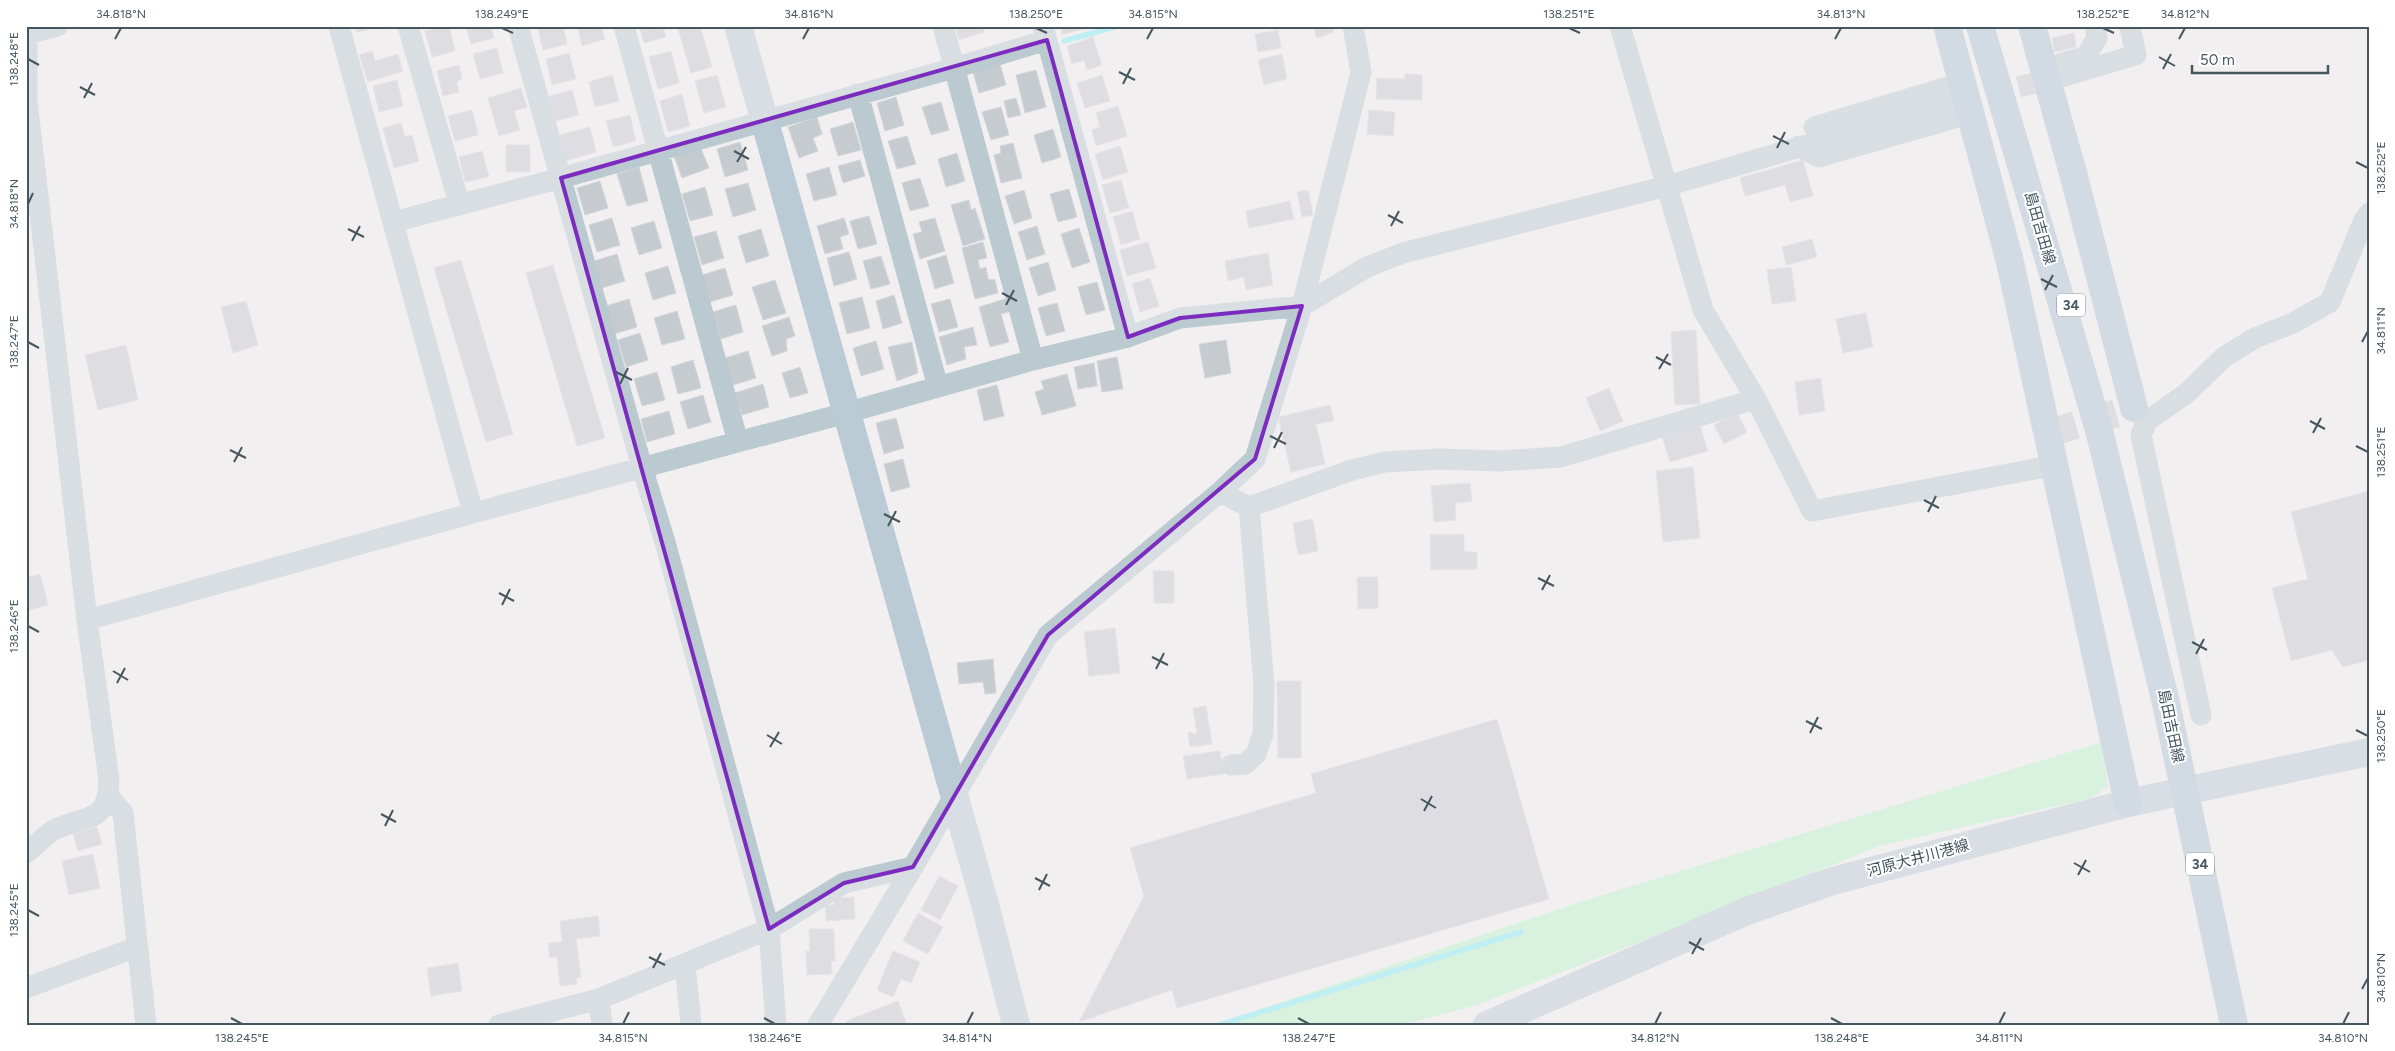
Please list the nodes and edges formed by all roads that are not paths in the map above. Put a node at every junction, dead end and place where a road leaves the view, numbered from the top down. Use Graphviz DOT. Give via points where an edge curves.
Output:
graph roads {
  1 [pos="58,26"];
  2 [pos="339,26"];
  3 [pos="408,26"];
  4 [pos="518,26"];
  5 [pos="624,26"];
  6 [pos="738,26"];
  7 [pos="943,26"];
  8 [pos="1353,26"];
  9 [pos="1620,26"];
  10 [pos="1947,26"];
  11 [pos="1980,26"];
  12 [pos="1997,26"];
  13 [pos="2032,26"];
  14 [pos="2095,26"];
  15 [pos="2130,26"];
  16 [pos="28,30"];
  17 [pos="1045,33"];
  18 [pos="954,68"];
  19 [pos="2052,73"];
  20 [pos="858,94"];
  21 [pos="1962,99"];
  22 [pos="764,120"];
  23 [pos="1798,146"];
  24 [pos="658,151"];
  25 [pos="561,178"];
  26 [pos="1667,186"];
  27 [pos="459,204"];
  28 [pos="2369,213"];
  29 [pos="393,222"];
  30 [pos="1302,306"];
  31 [pos="1128,337"];
  32 [pos="1033,360"];
  33 [pos="938,387"];
  34 [pos="1756,399"];
  35 [pos="2134,408"];
  36 [pos="846,413"];
  37 [pos="2099,430"];
  38 [pos="738,442"];
  39 [pos="2056,466"];
  40 [pos="642,467"];
  41 [pos="1220,492"];
  42 [pos="1248,507"];
  43 [pos="473,513"];
  44 [pos="87,620"];
  45 [pos="2201,715"];
  46 [pos="2369,752"];
  47 [pos="1231,765"];
  48 [pos="954,796"];
  49 [pos="109,797"];
  50 [pos="2128,803"];
  51 [pos="26,853"];
  52 [pos="913,867"];
  53 [pos="769,929"];
  54 [pos="137,947"];
  55 [pos="685,964"];
  56 [pos="26,988"];
  57 [pos="599,998"];
  58 [pos="146,1025"];
  59 [pos="499,1025"];
  60 [pos="602,1025"];
  61 [pos="691,1025"];
  62 [pos="776,1025"];
  63 [pos="818,1025"];
  64 [pos="1016,1025"];
  65 [pos="1487,1025"];
  66 [pos="2234,1025"];
  1 -- 16 [label="street"];
  2 -- 29 [label="street"];
  3 -- 27 [label="street"];
  4 -- 25 [label="street"];
  5 -- 24 [label="street"];
  6 -- 22 [label="street"];
  7 -- 18 [label="street"];
  8 -- 30 [label="street" via="1361,72"];
  9 -- 26 [label="street"];
  10 -- 21 [label="main road"];
  11 -- 37 [label="main road, 島田吉田線 / 34"];
  12 -- 37 [label="main road, 島田吉田線 / 34" via="2042,180"];
  13 -- 19 [label="main road"];
  14 -- 19 [label="street" via="2097,38 2086,56"];
  15 -- 19 [label="street" via="2136,55"];
  16 -- 44 [label="street" via="27,102"];
  17 -- 18 [label="street"];
  17 -- 31 [label="street"];
  18 -- 20 [label="street"];
  18 -- 32 [label="street"];
  19 -- 35 [label="main road" via="2073,173"];
  20 -- 22 [label="street"];
  20 -- 33 [label="street"];
  21 -- 23 [label="street" via="1811,128"];
  21 -- 23 [label="street" via="1819,157"];
  21 -- 39 [label="main road" via="2010,262"];
  22 -- 24 [label="street"];
  22 -- 36 [label="street"];
  23 -- 26 [label="street"];
  24 -- 25 [label="street"];
  24 -- 38 [label="street"];
  25 -- 27 [label="street"];
  25 -- 40 [label="street"];
  26 -- 30 [label="street" via="1403,254 1367,267"];
  26 -- 34 [label="street" via="1703,310"];
  27 -- 29 [label="street"];
  28 -- 45 [label="street" via="2330,302 2293,324 2255,338 2224,357 2186,393 2147,421 2141,435"];
  29 -- 43 [label="street"];
  30 -- 31 [label="street" via="1180,318"];
  30 -- 41 [label="street" via="1255,458"];
  31 -- 32 [label="street"];
  32 -- 33 [label="street"];
  33 -- 36 [label="street"];
  34 -- 39 [label="street" via="1812,510"];
  34 -- 42 [label="street" via="1561,457 1499,462 1440,459 1385,462 1352,470"];
  36 -- 38 [label="street"];
  36 -- 48 [label="street"];
  37 -- 66 [label="main road, 島田吉田線 / 34, bridge" via="2166,703"];
  38 -- 40 [label="street"];
  39 -- 50 [label="main road"];
  40 -- 43 [label="street"];
  40 -- 53 [label="street"];
  41 -- 42 [label="street"];
  41 -- 48 [label="street" via="1048,635"];
  42 -- 47 [label="street" via="1264,685 1263,734 1256,754 1245,764"];
  43 -- 44 [label="street"];
  44 -- 49 [label="street"];
  46 -- 50 [label="street, 河原大井川港線"];
  48 -- 52 [label="street"];
  48 -- 64 [label="street"];
  49 -- 51 [label="street" via="99,813 53,830"];
  49 -- 54 [label="street" via="123,814"];
  50 -- 65 [label="street, 河原大井川港線" via="1833,881 1747,911"];
  52 -- 53 [label="street" via="844,883"];
  52 -- 63 [label="street"];
  53 -- 55 [label="street"];
  53 -- 62 [label="street"];
  54 -- 56 [label="street"];
  54 -- 58 [label="street"];
  55 -- 57 [label="street"];
  55 -- 61 [label="street"];
  57 -- 59 [label="street"];
  57 -- 60 [label="street"];
}
